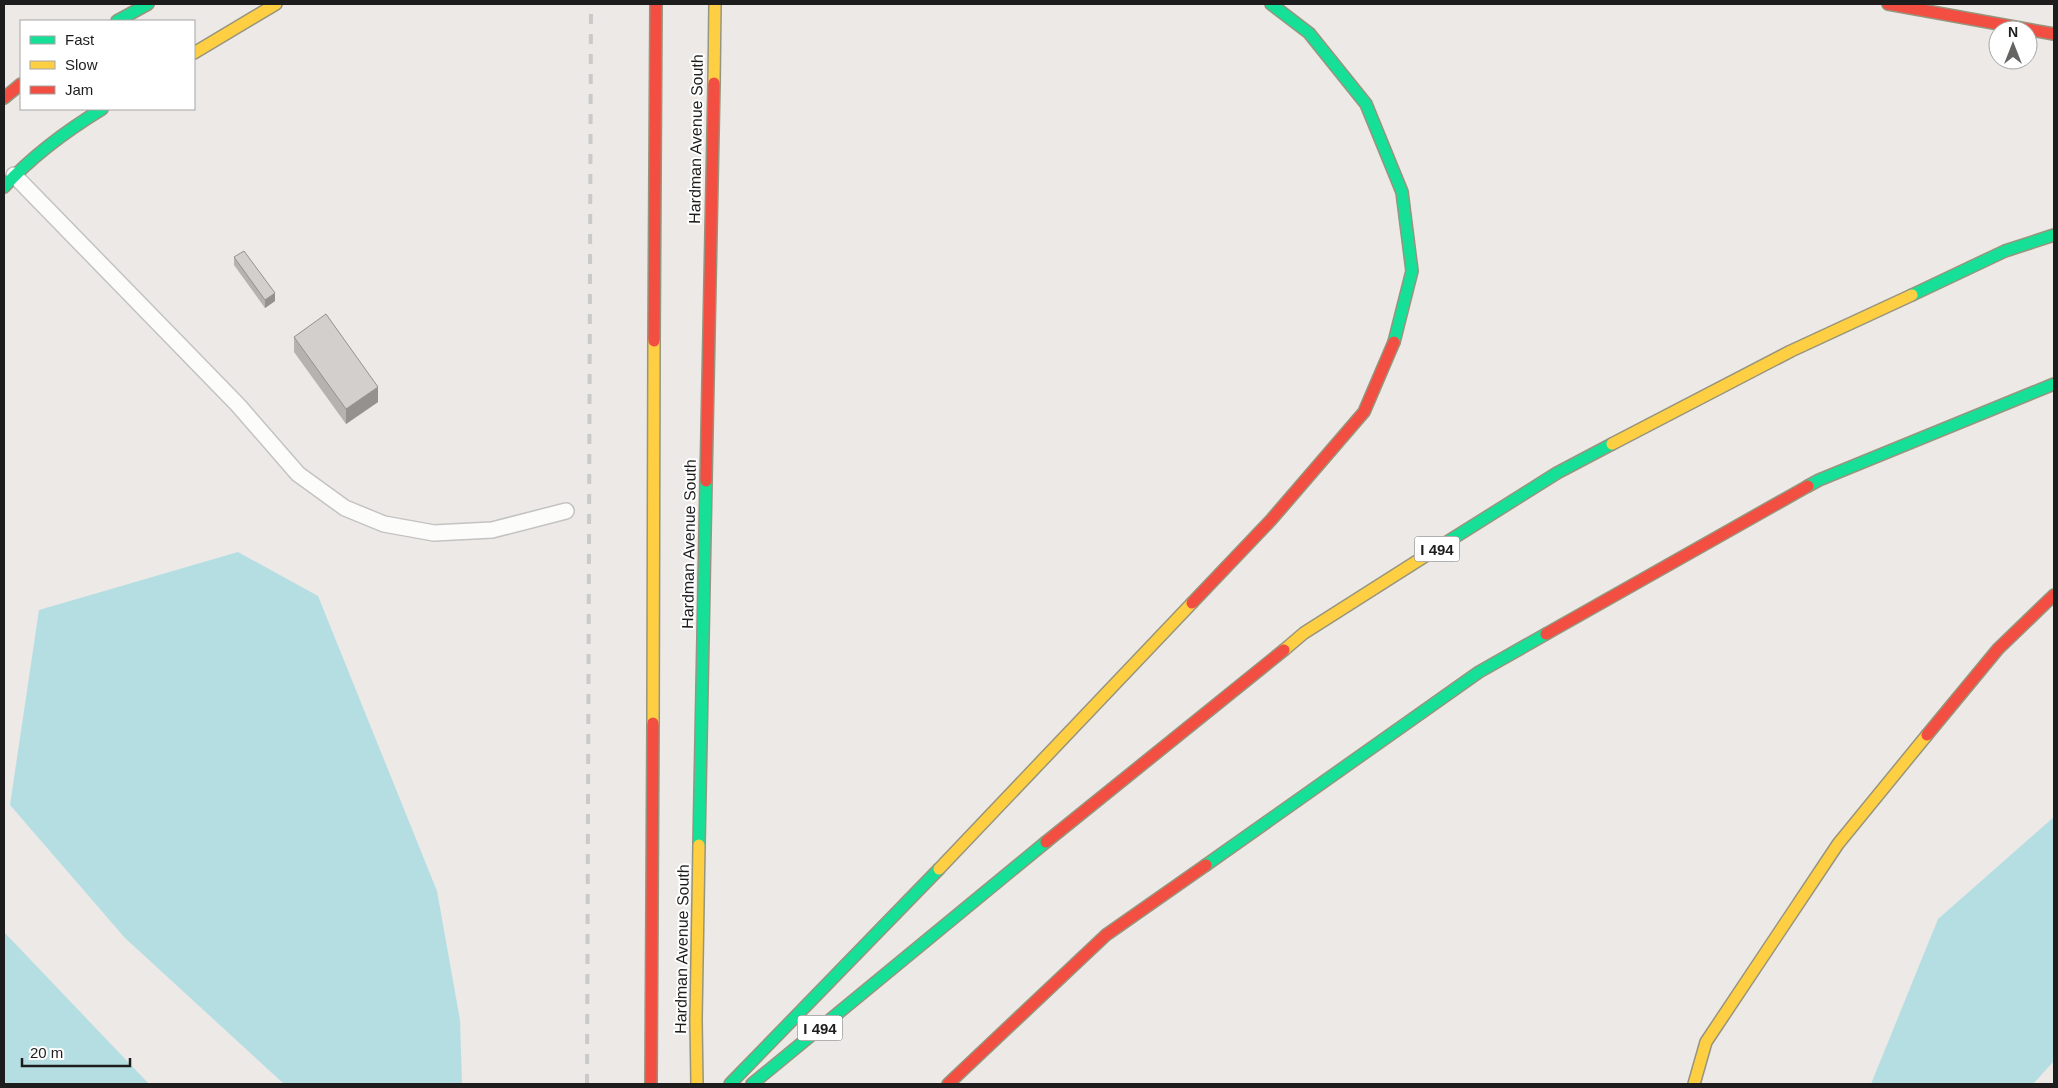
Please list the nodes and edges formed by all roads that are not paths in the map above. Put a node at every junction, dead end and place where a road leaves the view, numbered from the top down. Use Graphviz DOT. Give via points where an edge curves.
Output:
graph roads {
  1 [pos="148,4"];
  2 [pos="276,4"];
  3 [pos="656,4"];
  4 [pos="715,4"];
  5 [pos="1271,4"];
  6 [pos="1888,4"];
  7 [pos="119,20"];
  8 [pos="2054,34"];
  9 [pos="195,52"];
  10 [pos="20,85"];
  11 [pos="4,98"];
  12 [pos="100,110"];
  13 [pos="9,181"];
  14 [pos="2054,235"];
  15 [pos="2054,384"];
  16 [pos="566,511"];
  17 [pos="2054,595"];
  18 [pos="651,1084"];
  19 [pos="697,1084"];
  20 [pos="730,1084"];
  21 [pos="752,1084"];
  22 [pos="948,1084"];
  23 [pos="1694,1084"];
  1 -- 7 [label="main road"];
  2 -- 9 [label="main road"];
  3 -- 18 [label="main road, Hardman Avenue South"];
  4 -- 19 [label="main road, Hardman Avenue South"];
  5 -- 20 [label="main road" via="1309,33 1366,104 1402,192 1412,272 1393,345 1364,412 1271,520 864,948"];
  6 -- 8 [label="main road"];
  10 -- 11 [label="main road"];
  12 -- 13 [label="main road" via="69,129"];
  13 -- 16 [label="lane" via="232,398 298,474 345,508 384,524 434,532 492,530"];
  14 -- 21 [label="main road, I 494" via="2005,251 1791,350 1549,478 1304,633"];
  15 -- 22 [label="main road" via="1819,480 1479,672 1106,935"];
  17 -- 23 [label="main road" via="1998,648 1838,844 1706,1042"];
}
